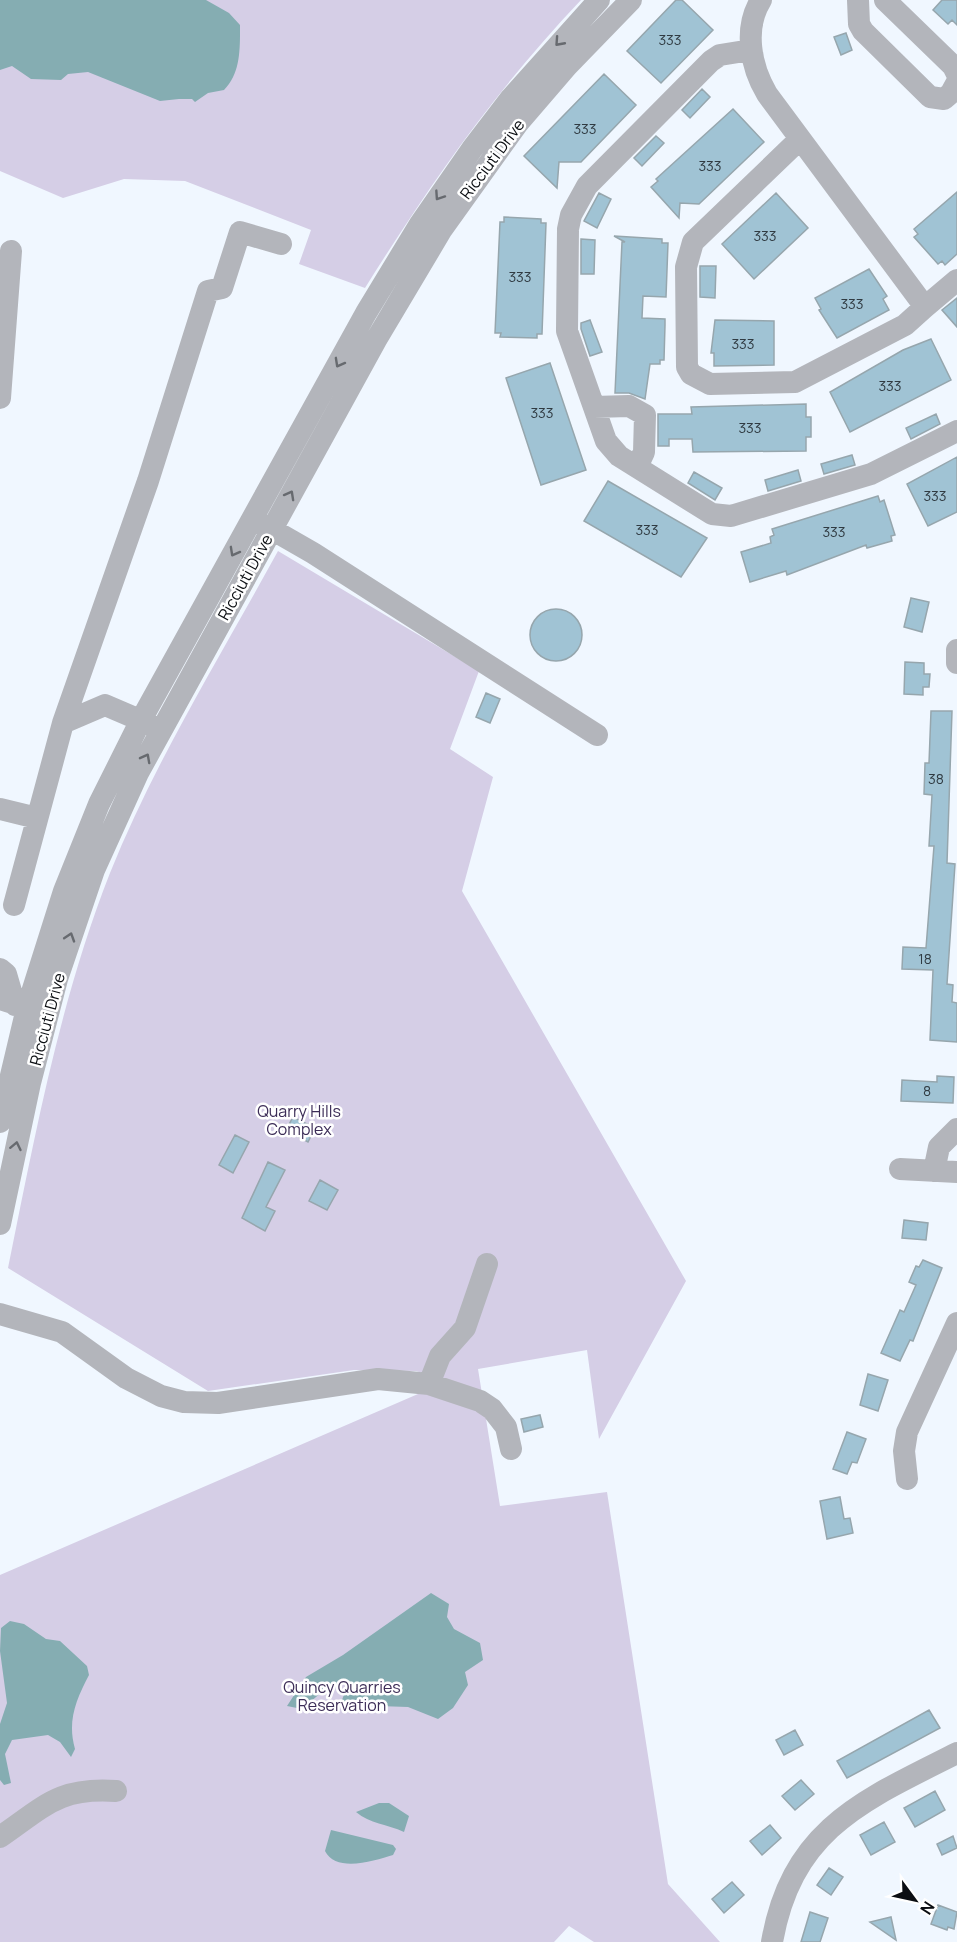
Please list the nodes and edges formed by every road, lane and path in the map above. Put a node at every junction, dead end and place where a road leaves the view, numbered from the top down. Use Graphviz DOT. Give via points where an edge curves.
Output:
graph roads {
  1 [pos="599,0"];
  2 [pos="630,0"];
  3 [pos="858,0"];
  4 [pos="885,0"];
  5 [pos="755,3"];
  6 [pos="752,50"];
  7 [pos="957,74"];
  8 [pos="957,82"];
  9 [pos="800,139"];
  10 [pos="280,244"];
  11 [pos="7,264"];
  12 [pos="957,280"];
  13 [pos="925,307"];
  14 [pos="0,392"];
  15 [pos="0,398"];
  16 [pos="594,407"];
  17 [pos="957,431"];
  18 [pos="637,467"];
  19 [pos="262,524"];
  20 [pos="957,650"];
  21 [pos="957,663"];
  22 [pos="63,723"];
  23 [pos="151,725"];
  24 [pos="597,735"];
  25 [pos="0,809"];
  26 [pos="37,818"];
  27 [pos="14,905"];
  28 [pos="0,969"];
  29 [pos="18,1009"];
  30 [pos="0,1122"];
  31 [pos="957,1129"];
  32 [pos="900,1169"];
  33 [pos="934,1171"];
  34 [pos="957,1172"];
  35 [pos="0,1224"];
  36 [pos="487,1264"];
  37 [pos="0,1314"];
  38 [pos="957,1323"];
  39 [pos="429,1384"];
  40 [pos="511,1449"];
  41 [pos="907,1479"];
  42 [pos="957,1753"];
  43 [pos="116,1791"];
  44 [pos="0,1836"];
  45 [pos="772,1942"];
  1 -- 19 [label="street, Ricciuti Drive, one-way" via="511,98 445,187 374,299"];
  19 -- 2 [label="street, Ricciuti Drive, one-way" via="460,203 533,105"];
  3 -- 8 [label="street" via="863,32 930,97 944,99"];
  4 -- 7 [label="street"];
  5 -- 6 [label="street"];
  6 -- 9 [label="street" via="759,80"];
  6 -- 16 [label="street" via="720,55 711,61 587,186 575,207 568,229 567,331"];
  9 -- 13 [label="street"];
  9 -- 13 [label="street" via="693,242 686,267 687,367 691,374 710,384 795,382 904,325"];
  10 -- 22 [label="street" via="240,232 222,288 208,291 148,481"];
  11 -- 14 [label="street"];
  12 -- 13 [label="street"];
  14 -- 15 [label="street"];
  16 -- 18 [label="street" via="611,449"];
  16 -- 18 [label="street" via="629,406 645,416 644,452"];
  17 -- 18 [label="street" via="871,474 731,516 712,513"];
  19 -- 23 [label="street, Ricciuti Drive"];
  19 -- 24 [label="street"];
  20 -- 21 [label="street"];
  22 -- 23 [label="street" via="105,705"];
  22 -- 26 [label="street"];
  23 -- 29 [label="street, Ricciuti Drive" via="106,789"];
  25 -- 26 [label="street"];
  26 -- 27 [label="street"];
  28 -- 29 [label="street" via="6,974"];
  29 -- 30 [label="street, Ricciuti Drive"];
  35 -- 29 [label="street, Ricciuti Drive, one-way"];
  31 -- 33 [label="street" via="939,1147"];
  32 -- 33 [label="street"];
  33 -- 34 [label="street"];
  36 -- 39 [label="street" via="465,1328 440,1356"];
  37 -- 39 [label="street" via="62,1332 126,1378 161,1396 184,1402 218,1403 378,1379"];
  38 -- 41 [label="street" via="907,1432"];
  39 -- 40 [label="street" via="480,1401 492,1409 506,1427"];
  42 -- 45 [label="street" via="865,1800 825,1833 793,1879"];
  43 -- 44 [label="street" via="91,1789 65,1795"];
}
